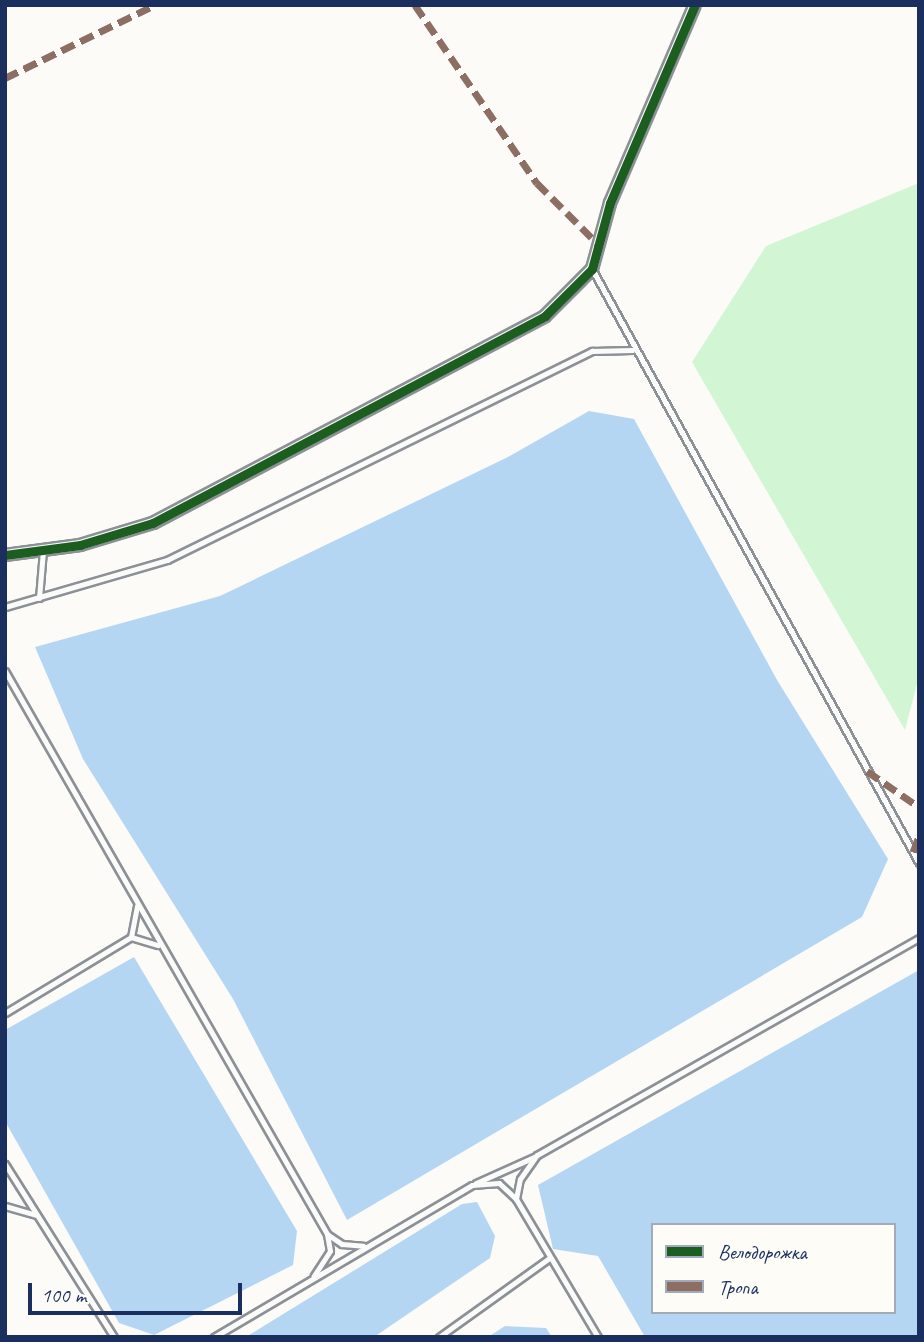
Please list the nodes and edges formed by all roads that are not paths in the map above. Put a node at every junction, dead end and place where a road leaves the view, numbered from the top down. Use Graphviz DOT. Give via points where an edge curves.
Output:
graph roads {
  1 [pos="695,5"];
  2 [pos="592,269"];
  3 [pos="632,350"];
  4 [pos="43,550"];
  5 [pos="5,555"];
  6 [pos="39,598"];
  7 [pos="7,607"];
  8 [pos="5,671"];
  9 [pos="919,863"];
  10 [pos="137,904"];
  11 [pos="131,937"];
  12 [pos="919,938"];
  13 [pos="161,947"];
  14 [pos="5,1013"];
  15 [pos="537,1155"];
  16 [pos="5,1164"];
  17 [pos="472,1185"];
  18 [pos="516,1199"];
  19 [pos="5,1206"];
  20 [pos="37,1215"];
  21 [pos="327,1234"];
  22 [pos="366,1246"];
  23 [pos="548,1259"];
  24 [pos="314,1276"];
  25 [pos="114,1337"];
  26 [pos="214,1337"];
  27 [pos="439,1337"];
  28 [pos="598,1337"];
  1 -- 2 [label="street" via="610,203"];
  2 -- 3 [label="lane"];
  2 -- 4 [label="street" via="545,316 205,499 141,527 80,545"];
  3 -- 6 [label="lane" via="592,351 167,560"];
  3 -- 9 [label="lane"];
  4 -- 5 [label="street"];
  4 -- 6 [label="lane"];
  6 -- 7 [label="lane"];
  8 -- 10 [label="lane"];
  10 -- 11 [label="lane"];
  10 -- 13 [label="lane"];
  11 -- 13 [label="lane"];
  11 -- 14 [label="lane"];
  12 -- 15 [label="lane"];
  13 -- 21 [label="lane"];
  15 -- 17 [label="lane"];
  15 -- 18 [label="lane" via="520,1179"];
  16 -- 20 [label="lane"];
  17 -- 18 [label="lane" via="499,1183"];
  17 -- 22 [label="lane"];
  18 -- 23 [label="lane"];
  19 -- 20 [label="lane"];
  20 -- 25 [label="lane"];
  21 -- 22 [label="lane" via="342,1244"];
  21 -- 24 [label="lane" via="330,1251"];
  22 -- 24 [label="lane"];
  23 -- 27 [label="lane"];
  23 -- 28 [label="lane"];
  24 -- 26 [label="lane"];
}
